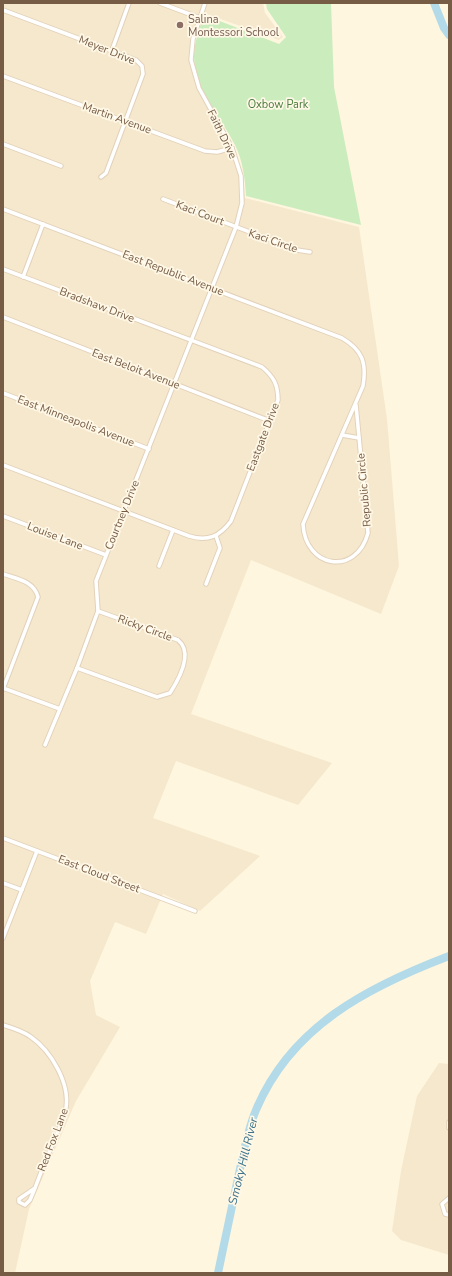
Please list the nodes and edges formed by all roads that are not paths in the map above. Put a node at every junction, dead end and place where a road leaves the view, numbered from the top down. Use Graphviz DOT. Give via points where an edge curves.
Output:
graph roads {
  1 [pos="129,3"];
  2 [pos="160,3"];
  3 [pos="205,3"];
  4 [pos="3,10"];
  5 [pos="200,18"];
  6 [pos="112,50"];
  7 [pos="3,76"];
  8 [pos="125,122"];
  9 [pos="3,144"];
  10 [pos="232,148"];
  11 [pos="61,166"];
  12 [pos="101,177"];
  13 [pos="163,199"];
  14 [pos="3,209"];
  15 [pos="43,224"];
  16 [pos="236,227"];
  17 [pos="310,252"];
  18 [pos="3,269"];
  19 [pos="23,277"];
  20 [pos="212,288"];
  21 [pos="3,317"];
  22 [pos="342,338"];
  23 [pos="191,340"];
  24 [pos="174,384"];
  25 [pos="3,393"];
  26 [pos="356,405"];
  27 [pos="270,421"];
  28 [pos="342,435"];
  29 [pos="359,438"];
  30 [pos="149,448"];
  31 [pos="3,465"];
  32 [pos="124,511"];
  33 [pos="3,516"];
  34 [pos="173,530"];
  35 [pos="216,536"];
  36 [pos="106,555"];
  37 [pos="159,566"];
  38 [pos="3,574"];
  39 [pos="206,584"];
  40 [pos="98,611"];
  41 [pos="77,668"];
  42 [pos="3,689"];
  43 [pos="60,709"];
  44 [pos="45,745"];
  45 [pos="3,838"];
  46 [pos="37,851"];
  47 [pos="3,883"];
  48 [pos="22,890"];
  49 [pos="196,911"];
  50 [pos="3,938"];
  51 [pos="3,1025"];
  52 [pos="449,1122"];
  53 [pos="449,1128"];
  54 [pos="35,1188"];
  55 [pos="449,1198"];
  56 [pos="449,1215"];
  1 -- 6 [label="street"];
  2 -- 5 [label="street"];
  3 -- 5 [label="street, Faith Drive"];
  4 -- 6 [label="street, Meyer Drive"];
  5 -- 10 [label="street, Faith Drive" via="193,39 191,60 199,88"];
  6 -- 8 [label="street, Meyer Drive" via="140,62 143,70"];
  7 -- 8 [label="street, Martin Avenue"];
  8 -- 10 [label="street, Martin Avenue" via="205,151 217,152"];
  8 -- 12 [label="street, Meyer Drive" via="106,173"];
  9 -- 11 [label="street"];
  10 -- 16 [label="street, Faith Drive" via="241,176 242,203"];
  13 -- 16 [label="street, Kaci Court"];
  14 -- 15 [label="street, East Republic Avenue"];
  15 -- 19 [label="street"];
  15 -- 20 [label="street, East Republic Avenue"];
  16 -- 17 [label="street, Kaci Circle" via="297,250"];
  16 -- 20 [label="street, Faith Drive"];
  18 -- 19 [label="street, Bradshaw Drive"];
  19 -- 23 [label="street, Bradshaw Drive"];
  20 -- 22 [label="street, East Republic Avenue"];
  20 -- 23 [label="street, Courtney Drive"];
  21 -- 24 [label="street, East Beloit Avenue"];
  22 -- 26 [label="street, Republic Circle" via="355,346 363,359 363,386"];
  23 -- 24 [label="street, Courtney Drive"];
  23 -- 27 [label="street, Eastgate Drive" via="262,367 273,376 278,390 278,400"];
  24 -- 27 [label="street, East Beloit Avenue"];
  24 -- 30 [label="street, Courtney Drive"];
  25 -- 30 [label="street, East Minneapolis Avenue"];
  26 -- 28 [label="street, Republic Circle"];
  26 -- 29 [label="street, Republic Circle"];
  27 -- 35 [label="street, Eastgate Drive" via="231,521"];
  28 -- 29 [label="street"];
  28 -- 29 [label="street, Republic Circle" via="303,524 308,546 316,554 333,561 349,560 359,553 368,533"];
  30 -- 32 [label="street, Courtney Drive"];
  31 -- 32 [label="street"];
  32 -- 34 [label="street"];
  32 -- 36 [label="street, Courtney Drive"];
  33 -- 36 [label="street, Louise Lane"];
  34 -- 35 [label="street" via="198,539"];
  34 -- 37 [label="street"];
  35 -- 39 [label="street" via="220,548"];
  36 -- 40 [label="street, Courtney Drive" via="96,581"];
  38 -- 42 [label="street" via="34,587 38,597"];
  40 -- 41 [label="street, Courtney Drive"];
  40 -- 41 [label="street, Ricky Circle" via="178,640 185,649 185,658 170,693 157,697"];
  41 -- 43 [label="street, Courtney Drive"];
  42 -- 43 [label="street"];
  43 -- 44 [label="street, Courtney Drive"];
  45 -- 46 [label="street, East Cloud Street"];
  46 -- 48 [label="street"];
  46 -- 49 [label="street, East Cloud Street"];
  47 -- 48 [label="street"];
  48 -- 50 [label="street"];
  51 -- 54 [label="street, Red Fox Lane" via="22,1031 43,1049 60,1074 67,1094 66,1109"];
  52 -- 53 [label="street"];
  54 -- 54 [label="street, Red Fox Lane" via="28,1203 25,1205 19,1202 19,1199"];
  55 -- 56 [label="street" via="442,1204 445,1214"];
}
